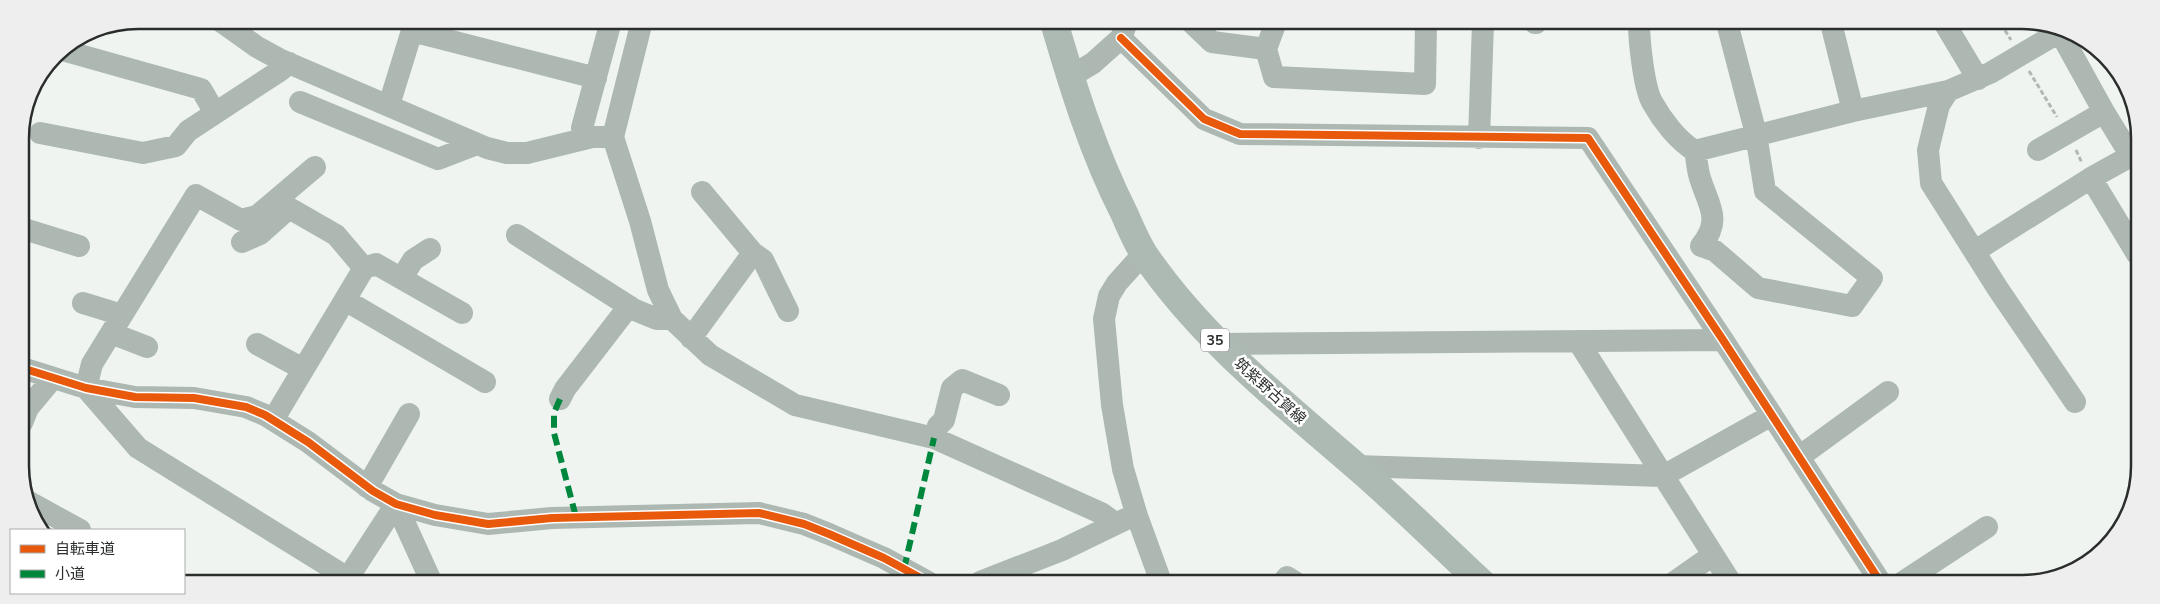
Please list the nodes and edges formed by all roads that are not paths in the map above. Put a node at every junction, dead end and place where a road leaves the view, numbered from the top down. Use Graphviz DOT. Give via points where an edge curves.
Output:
graph roads {
  1 [pos="232,29"];
  2 [pos="413,29"];
  3 [pos="424,29"];
  4 [pos="609,29"];
  5 [pos="635,29"];
  6 [pos="1056,29"];
  7 [pos="1199,29"];
  8 [pos="1273,29"];
  9 [pos="1426,29"];
  10 [pos="1483,29"];
  11 [pos="1639,29"];
  12 [pos="1729,29"];
  13 [pos="1832,29"];
  14 [pos="1948,29"];
  15 [pos="1124,30"];
  16 [pos="2054,34"];
  17 [pos="2064,38"];
  18 [pos="1266,49"];
  19 [pos="70,52"];
  20 [pos="288,63"];
  21 [pos="1070,77"];
  22 [pos="596,78"];
  23 [pos="1978,79"];
  24 [pos="1948,92"];
  25 [pos="300,102"];
  26 [pos="389,105"];
  27 [pos="1853,111"];
  28 [pos="2104,112"];
  29 [pos="215,113"];
  30 [pos="40,132"];
  31 [pos="1756,134"];
  32 [pos="613,137"];
  33 [pos="1479,138"];
  34 [pos="584,139"];
  35 [pos="477,144"];
  36 [pos="2131,149"];
  37 [pos="2038,150"];
  38 [pos="1695,151"];
  39 [pos="2131,156"];
  40 [pos="315,167"];
  41 [pos="2091,178"];
  42 [pos="702,192"];
  43 [pos="29,230"];
  44 [pos="516,235"];
  45 [pos="242,242"];
  46 [pos="2131,244"];
  47 [pos="79,246"];
  48 [pos="1702,246"];
  49 [pos="430,249"];
  50 [pos="1975,251"];
  51 [pos="753,253"];
  52 [pos="1144,253"];
  53 [pos="1674,267"];
  54 [pos="364,268"];
  55 [pos="402,278"];
  56 [pos="345,300"];
  57 [pos="83,303"];
  58 [pos="629,306"];
  59 [pos="788,310"];
  60 [pos="462,313"];
  61 [pos="672,319"];
  62 [pos="117,324"];
  63 [pos="691,338"];
  64 [pos="1724,340"];
  65 [pos="1578,341"];
  66 [pos="257,344"];
  67 [pos="1218,344"];
  68 [pos="147,347"];
  69 [pos="303,369"];
  70 [pos="29,370"];
  71 [pos="53,378"];
  72 [pos="485,382"];
  73 [pos="86,388"];
  74 [pos="1888,392"];
  75 [pos="999,395"];
  76 [pos="560,398"];
  77 [pos="2075,402"];
  78 [pos="29,407"];
  79 [pos="409,414"];
  80 [pos="1772,416"];
  81 [pos="273,420"];
  82 [pos="934,438"];
  83 [pos="1799,457"];
  84 [pos="1356,466"];
  85 [pos="1663,476"];
  86 [pos="367,487"];
  87 [pos="396,504"];
  88 [pos="36,506"];
  89 [pos="1137,516"];
  90 [pos="1116,523"];
  91 [pos="1988,527"];
  92 [pos="78,529"];
  93 [pos="1713,555"];
  94 [pos="341,575"];
  95 [pos="350,575"];
  96 [pos="428,575"];
  97 [pos="915,575"];
  98 [pos="998,575"];
  99 [pos="1158,575"];
  100 [pos="1473,575"];
  101 [pos="1684,575"];
  102 [pos="1726,575"];
  103 [pos="1875,575"];
  104 [pos="1914,575"];
  1 -- 20 [label="street" via="257,47"];
  2 -- 26 [label="street"];
  3 -- 22 [label="street"];
  4 -- 22 [label="street"];
  5 -- 32 [label="street"];
  6 -- 21 [label="main road, 筑紫野古賀線 / 35"];
  7 -- 18 [label="street" via="1212,42"];
  8 -- 18 [label="street"];
  9 -- 18 [label="street" via="1425,84 1274,78"];
  10 -- 33 [label="street"];
  11 -- 38 [label="street" via="1639,46 1652,101 1683,144"];
  12 -- 31 [label="street"];
  13 -- 27 [label="street"];
  14 -- 23 [label="street"];
  15 -- 21 [label="street" via="1094,63"];
  15 -- 33 [label="street" via="1204,119 1240,134"];
  16 -- 23 [label="street"];
  17 -- 28 [label="street"];
  19 -- 29 [label="street" via="201,89"];
  20 -- 26 [label="street"];
  20 -- 29 [label="street"];
  21 -- 52 [label="main road, 筑紫野古賀線 / 35" via="1102,166"];
  22 -- 34 [label="street" via="582,128"];
  23 -- 24 [label="street"];
  24 -- 27 [label="street"];
  24 -- 50 [label="street" via="1939,105 1928,150 1931,183"];
  25 -- 35 [label="street" via="438,159"];
  26 -- 35 [label="street"];
  27 -- 31 [label="street"];
  28 -- 36 [label="street"];
  28 -- 37 [label="street"];
  29 -- 30 [label="street" via="188,132 176,146 143,153"];
  31 -- 38 [label="street"];
  31 -- 48 [label="street" via="1765,191 1872,278 1852,306 1776,292 1758,288 1715,251"];
  32 -- 34 [label="street"];
  32 -- 61 [label="street" via="658,290"];
  33 -- 53 [label="street" via="1588,138"];
  34 -- 35 [label="street" via="527,153 507,153"];
  38 -- 48 [label="street" via="1699,177 1714,215 1709,236"];
  39 -- 41 [label="street"];
  40 -- 62 [label="street" via="257,216 241,220 196,195"];
  41 -- 46 [label="street"];
  41 -- 50 [label="street"];
  42 -- 51 [label="street"];
  43 -- 47 [label="street"];
  44 -- 58 [label="street"];
  45 -- 54 [label="street" via="260,234 289,208 336,235"];
  48 -- 53 [label="street"];
  49 -- 55 [label="street" via="413,260"];
  50 -- 77 [label="street"];
  51 -- 59 [label="street" via="763,260"];
  51 -- 63 [label="street"];
  52 -- 67 [label="main road, 筑紫野古賀線 / 35"];
  52 -- 89 [label="street" via="1109,296 1104,319 1123,469"];
  53 -- 64 [label="street"];
  54 -- 55 [label="street" via="376,264"];
  54 -- 56 [label="street"];
  55 -- 60 [label="street"];
  56 -- 69 [label="street"];
  56 -- 72 [label="street"];
  57 -- 62 [label="street"];
  58 -- 61 [label="street" via="657,320"];
  58 -- 76 [label="street"];
  61 -- 63 [label="street"];
  62 -- 68 [label="street"];
  62 -- 73 [label="street" via="92,364"];
  63 -- 82 [label="street" via="710,355 794,405"];
  64 -- 65 [label="street"];
  64 -- 80 [label="street"];
  65 -- 67 [label="street"];
  65 -- 85 [label="street"];
  66 -- 69 [label="street"];
  67 -- 84 [label="main road, 筑紫野古賀線 / 35"];
  69 -- 81 [label="street"];
  70 -- 71 [label="street"];
  71 -- 73 [label="street"];
  71 -- 78 [label="street"];
  73 -- 81 [label="street" via="136,398 203,400 246,407"];
  73 -- 94 [label="street" via="138,448"];
  74 -- 83 [label="street"];
  75 -- 82 [label="street" via="962,380 952,388 944,420"];
  79 -- 86 [label="street"];
  80 -- 83 [label="street"];
  80 -- 85 [label="street"];
  81 -- 86 [label="street"];
  82 -- 90 [label="street" via="1101,513"];
  83 -- 103 [label="street"];
  84 -- 85 [label="street"];
  84 -- 100 [label="main road, 筑紫野古賀線 / 35"];
  85 -- 93 [label="street"];
  86 -- 87 [label="street"];
  87 -- 95 [label="street"];
  87 -- 96 [label="street"];
  87 -- 97 [label="street" via="488,524 560,518 759,513 804,524"];
  88 -- 92 [label="street"];
  89 -- 90 [label="street"];
  89 -- 99 [label="street"];
  90 -- 98 [label="street" via="1062,550"];
  91 -- 104 [label="street"];
  93 -- 101 [label="street"];
  93 -- 102 [label="street"];
}
